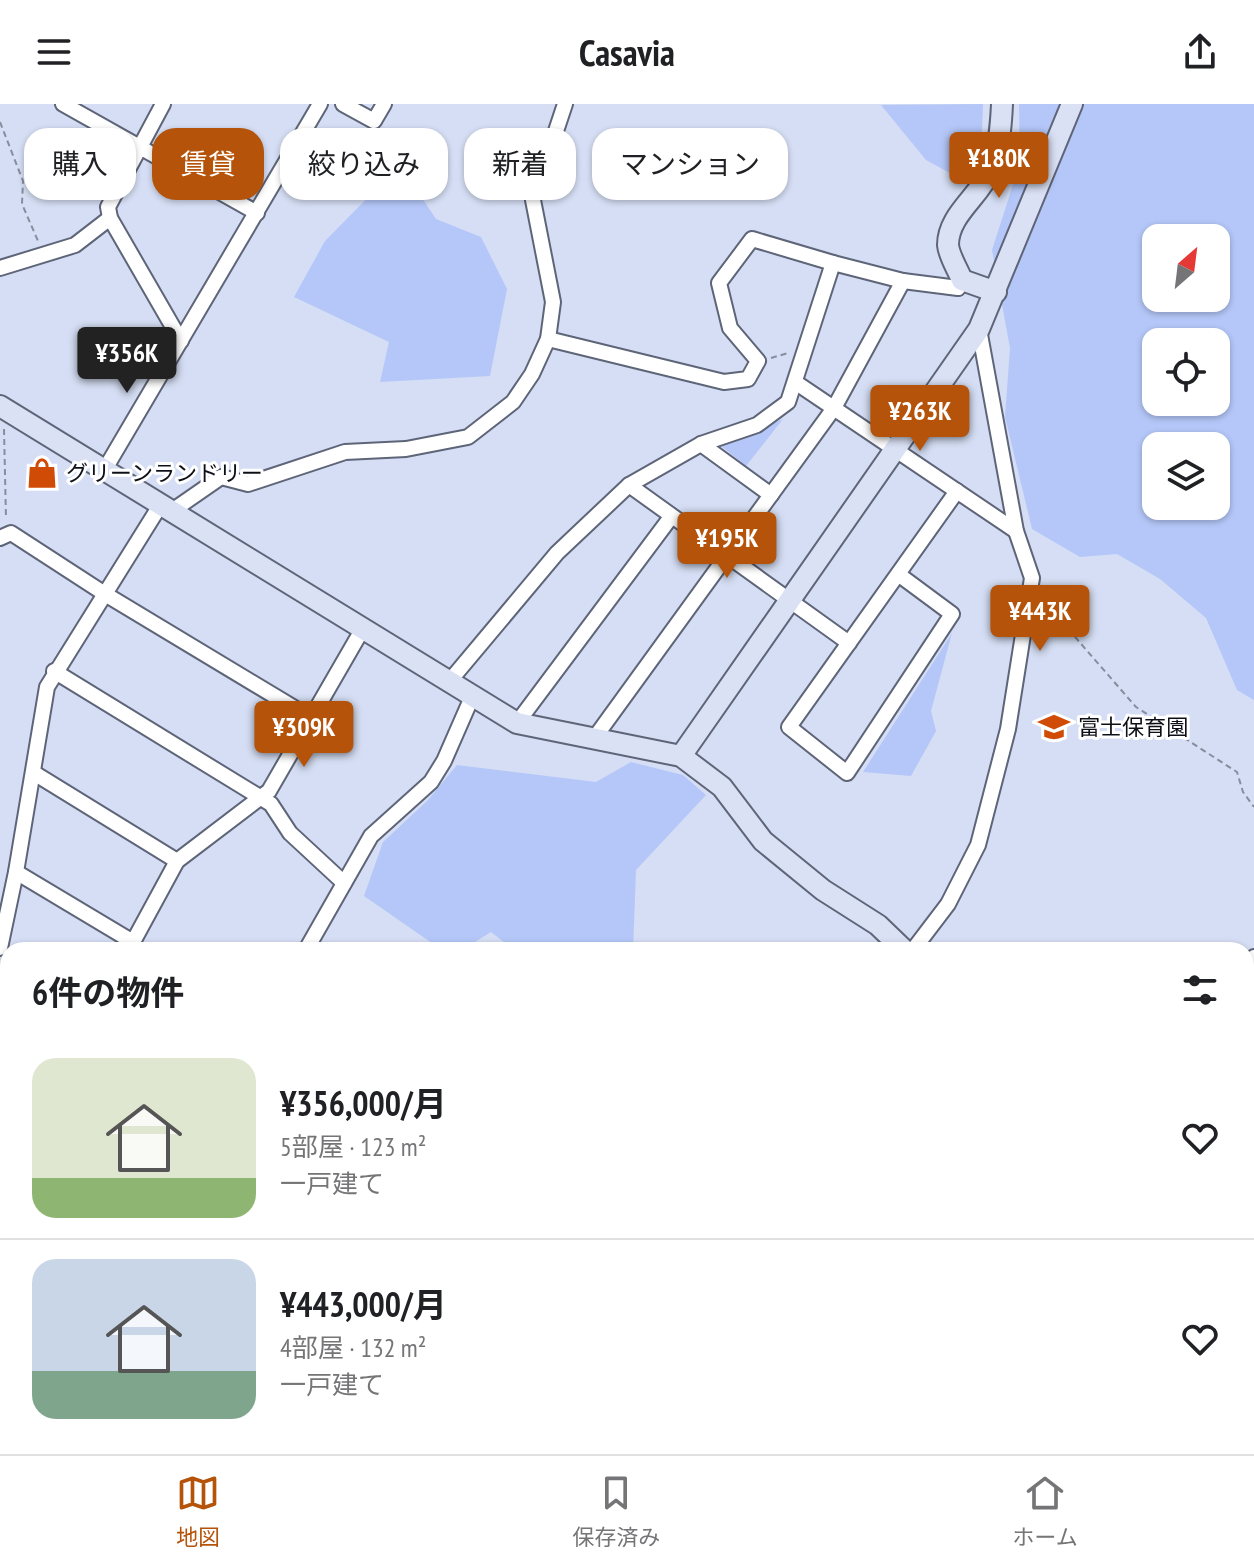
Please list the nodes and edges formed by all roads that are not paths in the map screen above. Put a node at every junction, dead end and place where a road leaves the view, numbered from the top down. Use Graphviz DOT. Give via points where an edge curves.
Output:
graph roads {
  1 [pos="63,104"];
  2 [pos="163,104"];
  3 [pos="320,104"];
  4 [pos="343,104"];
  5 [pos="384,104"];
  6 [pos="565,104"];
  7 [pos="1002,104"];
  8 [pos="1072,104"];
  9 [pos="137,148"];
  10 [pos="257,213"];
  11 [pos="110,218"];
  12 [pos="833,263"];
  13 [pos="0,268"];
  14 [pos="962,280"];
  15 [pos="903,281"];
  16 [pos="996,292"];
  17 [pos="979,329"];
  18 [pos="548,339"];
  19 [pos="181,341"];
  20 [pos="795,382"];
  21 [pos="2,407"];
  22 [pos="834,408"];
  23 [pos="701,444"];
  24 [pos="894,452"];
  25 [pos="105,469"];
  26 [pos="629,485"];
  27 [pos="957,491"];
  28 [pos="771,495"];
  29 [pos="166,508"];
  30 [pos="671,517"];
  31 [pos="1016,531"];
  32 [pos="5,535"];
  33 [pos="726,557"];
  34 [pos="898,574"];
  35 [pos="105,594"];
  36 [pos="791,601"];
  37 [pos="362,630"];
  38 [pos="849,643"];
  39 [pos="54,671"];
  40 [pos="448,683"];
  41 [pos="472,697"];
  42 [pos="311,718"];
  43 [pos="517,723"];
  44 [pos="593,740"];
  45 [pos="681,756"];
  46 [pos="34,773"];
  47 [pos="263,798"];
  48 [pos="177,861"];
  49 [pos="16,872"];
  50 [pos="344,883"];
  51 [pos="1,942"];
  52 [pos="311,942"];
  53 [pos="896,942"];
  54 [pos="919,942"];
  1 -- 9 [label="street"];
  2 -- 9 [label="street"];
  3 -- 10 [label="street"];
  4 -- 5 [label="street" via="374,121"];
  6 -- 18 [label="street" via="533,200 553,302"];
  7 -- 14 [label="street" via="999,143 989,172 954,219 948,247"];
  8 -- 16 [label="street"];
  9 -- 10 [label="street"];
  9 -- 11 [label="street" via="108,207"];
  10 -- 19 [label="street"];
  11 -- 13 [label="street" via="75,245"];
  11 -- 19 [label="street"];
  12 -- 15 [label="street"];
  12 -- 18 [label="street" via="752,239 719,283 730,328 758,361 748,379 724,382"];
  12 -- 20 [label="street"];
  14 -- 15 [label="street" via="958,288"];
  14 -- 16 [label="street"];
  15 -- 22 [label="street"];
  16 -- 17 [label="street"];
  17 -- 24 [label="street"];
  17 -- 31 [label="street"];
  18 -- 29 [label="street" via="513,402 468,437 406,449 345,452 248,484 221,477"];
  19 -- 25 [label="street"];
  20 -- 22 [label="street"];
  20 -- 23 [label="street" via="788,402 757,425"];
  21 -- 25 [label="street"];
  22 -- 24 [label="street"];
  22 -- 28 [label="street"];
  23 -- 26 [label="street"];
  23 -- 28 [label="street"];
  24 -- 27 [label="street"];
  24 -- 36 [label="street"];
  25 -- 29 [label="street"];
  26 -- 30 [label="street"];
  26 -- 40 [label="street" via="557,553"];
  27 -- 31 [label="street"];
  27 -- 34 [label="street"];
  28 -- 33 [label="street"];
  29 -- 35 [label="street"];
  29 -- 37 [label="street"];
  30 -- 33 [label="street"];
  30 -- 43 [label="street"];
  31 -- 54 [label="street" via="1032,578 1008,729 978,845 948,904"];
  32 -- 35 [label="street"];
  33 -- 36 [label="street"];
  33 -- 44 [label="street"];
  34 -- 38 [label="street"];
  34 -- 38 [label="street" via="952,614 847,773 789,727"];
  35 -- 39 [label="street"];
  35 -- 42 [label="street"];
  36 -- 38 [label="street"];
  36 -- 45 [label="street"];
  37 -- 40 [label="street"];
  37 -- 42 [label="street"];
  39 -- 46 [label="street"];
  39 -- 47 [label="street"];
  40 -- 41 [label="street"];
  41 -- 43 [label="street"];
  41 -- 50 [label="street" via="431,782 371,836"];
  42 -- 47 [label="street"];
  43 -- 44 [label="street"];
  44 -- 45 [label="street"];
  45 -- 53 [label="street" via="722,787 763,841"];
  46 -- 48 [label="street"];
  46 -- 49 [label="street"];
  47 -- 48 [label="street"];
  47 -- 50 [label="street" via="298,841"];
  48 -- 49 [label="street" via="133,942"];
  49 -- 51 [label="street"];
  50 -- 52 [label="street"];
}
